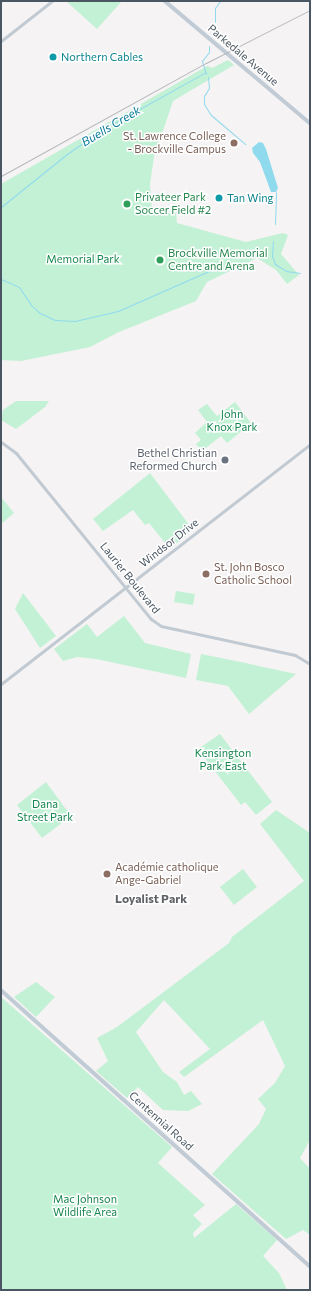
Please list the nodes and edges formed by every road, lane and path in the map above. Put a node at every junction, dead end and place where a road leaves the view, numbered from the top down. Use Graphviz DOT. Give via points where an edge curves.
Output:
graph roads {
  1 [pos="52,1"];
  2 [pos="166,1"];
  3 [pos="1,41"];
  4 [pos="310,123"];
  5 [pos="1,442"];
  6 [pos="310,444"];
  7 [pos="127,588"];
  8 [pos="310,664"];
  9 [pos="1,684"];
  10 [pos="1,990"];
  11 [pos="310,1266"];
  1 -- 3 [label="street"];
  2 -- 4 [label="main road, Parkedale Avenue"];
  5 -- 7 [label="street, Laurier Boulevard" via="16,453"];
  6 -- 7 [label="street, Windsor Drive"];
  7 -- 8 [label="street, Laurier Boulevard" via="151,619 161,626 295,655"];
  7 -- 9 [label="street, Windsor Drive"];
  10 -- 11 [label="main road, Centennial Road"];
}
